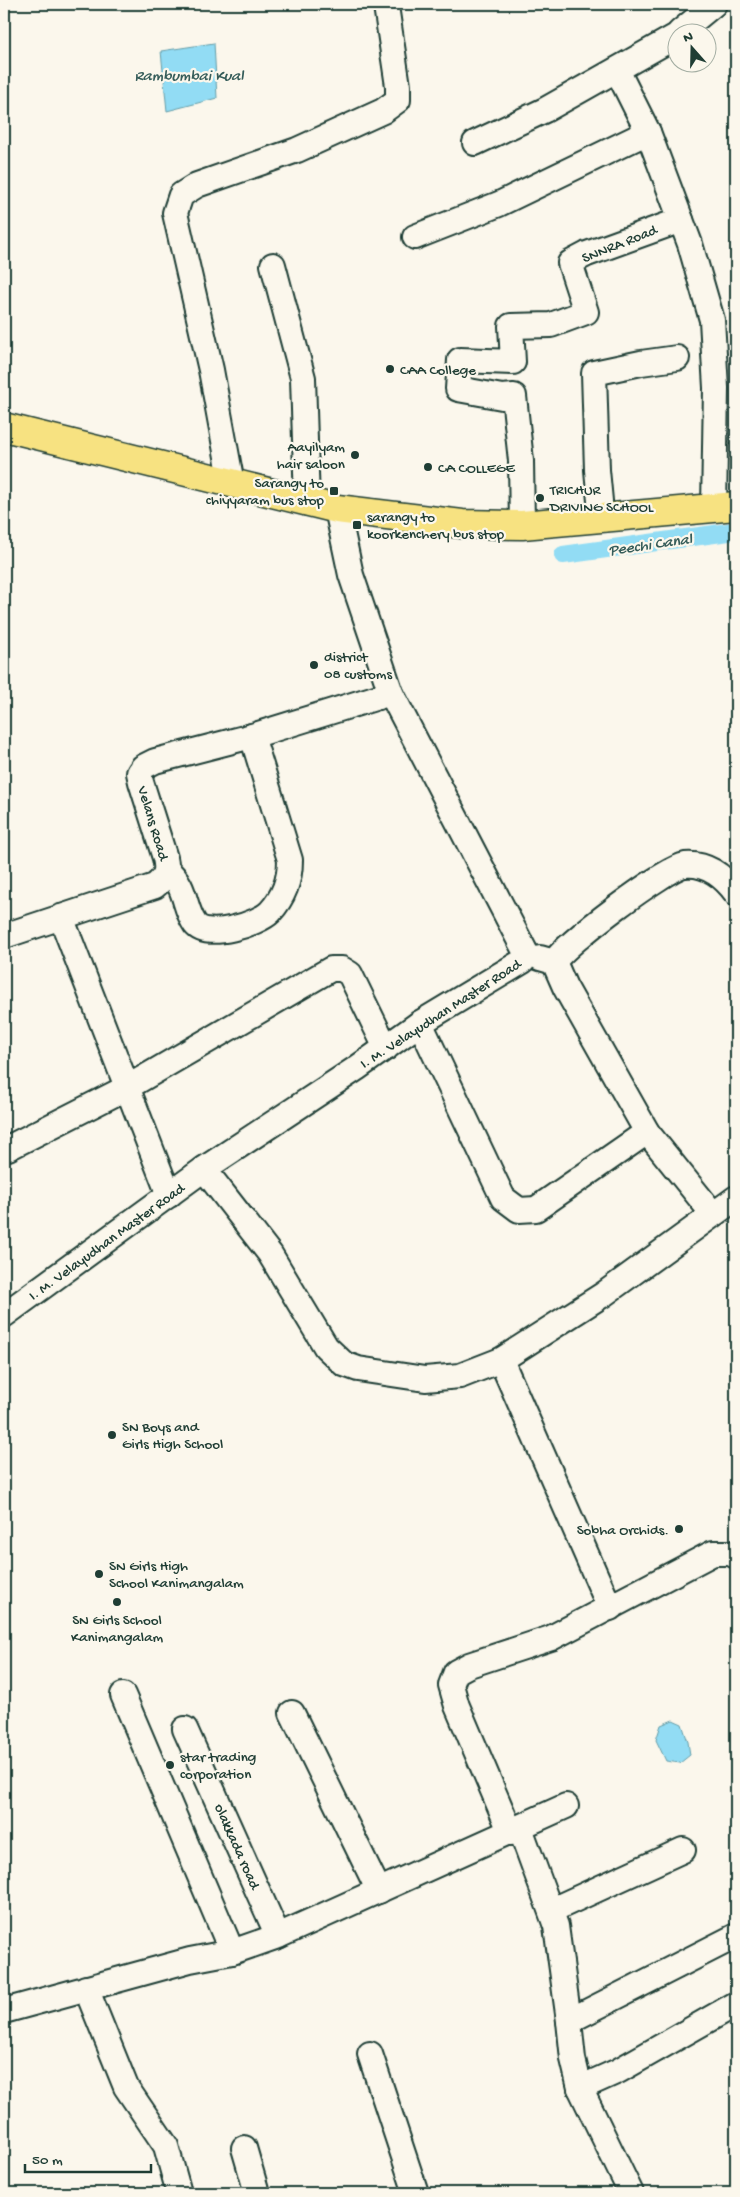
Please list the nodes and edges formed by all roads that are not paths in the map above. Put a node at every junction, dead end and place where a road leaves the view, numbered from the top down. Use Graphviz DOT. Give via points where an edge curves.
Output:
graph roads {
  1 [pos="714,4"];
  2 [pos="386,6"];
  3 [pos="693,22"];
  4 [pos="668,40"];
  5 [pos="617,70"];
  6 [pos="648,132"];
  7 [pos="474,144"];
  8 [pos="681,220"];
  9 [pos="414,237"];
  10 [pos="273,265"];
  11 [pos="678,358"];
  12 [pos="513,362"];
  13 [pos="514,393"];
  14 [pos="4,426"];
  15 [pos="232,484"];
  16 [pos="307,503"];
  17 [pos="725,507"];
  18 [pos="337,509"];
  19 [pos="599,519"];
  20 [pos="522,525"];
  21 [pos="391,693"];
  22 [pos="252,736"];
  23 [pos="167,870"];
  24 [pos="736,893"];
  25 [pos="61,917"];
  26 [pos="4,936"];
  27 [pos="526,953"];
  28 [pos="554,962"];
  29 [pos="420,1022"];
  30 [pos="386,1048"];
  31 [pos="128,1087"];
  32 [pos="647,1132"];
  33 [pos="8,1148"];
  34 [pos="204,1169"];
  35 [pos="169,1195"];
  36 [pos="736,1198"];
  37 [pos="713,1214"];
  38 [pos="4,1315"];
  39 [pos="501,1360"];
  40 [pos="736,1556"];
  41 [pos="610,1608"];
  42 [pos="123,1695"];
  43 [pos="292,1713"];
  44 [pos="186,1729"];
  45 [pos="566,1806"];
  46 [pos="516,1830"];
  47 [pos="683,1850"];
  48 [pos="379,1891"];
  49 [pos="552,1910"];
  50 [pos="278,1936"];
  51 [pos="736,1936"];
  52 [pos="232,1952"];
  53 [pos="86,1988"];
  54 [pos="736,2004"];
  55 [pos="4,2011"];
  56 [pos="569,2021"];
  57 [pos="370,2054"];
  58 [pos="580,2088"];
  59 [pos="244,2148"];
  60 [pos="179,2193"];
  61 [pos="257,2193"];
  62 [pos="416,2193"];
  63 [pos="630,2193"];
  1 -- 3 [label="street"];
  2 -- 15 [label="street" via="398,100 383,111 297,150 197,185 182,195 175,213 211,370"];
  4 -- 5 [label="street"];
  5 -- 6 [label="street"];
  5 -- 7 [label="street"];
  6 -- 8 [label="street"];
  6 -- 9 [label="street" via="498,204"];
  8 -- 12 [label="street, SNNRA Road" via="570,263 586,312 551,325 510,326"];
  8 -- 17 [label="street" via="712,320"];
  10 -- 16 [label="street" via="302,378"];
  11 -- 19 [label="street" via="641,362 594,374"];
  12 -- 13 [label="street"];
  12 -- 13 [label="street" via="460,360 458,389 502,397"];
  13 -- 20 [label="street" via="521,461"];
  14 -- 15 [label="main road"];
  15 -- 16 [label="main road"];
  16 -- 18 [label="main road"];
  17 -- 19 [label="main road"];
  18 -- 20 [label="main road" via="462,524"];
  18 -- 21 [label="street, I. M. Velayudhan Master Road" via="351,575"];
  19 -- 20 [label="main road"];
  21 -- 22 [label="street, Velans Road"];
  21 -- 27 [label="street, I. M. Velayudhan Master Road"];
  22 -- 23 [label="street, Velans Road" via="155,762 143,767 139,773"];
  22 -- 23 [label="street" via="290,860 290,878 279,900 258,921 214,932 203,930 195,924 176,876"];
  23 -- 25 [label="street, Velans Road" via="155,886"];
  24 -- 28 [label="street" via="712,869 685,865 664,875 581,936"];
  25 -- 26 [label="street, Velans Road"];
  25 -- 31 [label="street"];
  27 -- 28 [label="street"];
  27 -- 29 [label="street, I. M. Velayudhan Master Road" via="523,961"];
  28 -- 32 [label="street"];
  29 -- 30 [label="street, I. M. Velayudhan Master Road"];
  29 -- 32 [label="street" via="503,1198 519,1210 536,1209"];
  30 -- 31 [label="street" via="350,974 342,969 331,969"];
  30 -- 34 [label="street, I. M. Velayudhan Master Road"];
  31 -- 33 [label="street"];
  31 -- 35 [label="street"];
  32 -- 37 [label="street"];
  34 -- 35 [label="street, I. M. Velayudhan Master Road"];
  34 -- 39 [label="street" via="270,1254 326,1347 344,1364 425,1379 460,1376"];
  35 -- 38 [label="street, I. M. Velayudhan Master Road"];
  36 -- 37 [label="street"];
  37 -- 39 [label="street" via="604,1294"];
  39 -- 41 [label="street"];
  40 -- 41 [label="street" via="713,1554"];
  41 -- 46 [label="street" via="551,1638 456,1672 452,1685 457,1706"];
  42 -- 52 [label="street"];
  43 -- 48 [label="street"];
  44 -- 50 [label="street, olakkada road"];
  45 -- 46 [label="street"];
  46 -- 48 [label="street"];
  46 -- 49 [label="street"];
  47 -- 49 [label="street"];
  48 -- 50 [label="street"];
  49 -- 56 [label="street"];
  50 -- 52 [label="street"];
  51 -- 56 [label="street"];
  52 -- 53 [label="street"];
  53 -- 55 [label="street"];
  53 -- 60 [label="street" via="126,2086 166,2146"];
  54 -- 58 [label="street" via="618,2071"];
  56 -- 58 [label="street"];
  57 -- 62 [label="street"];
  58 -- 63 [label="street"];
  59 -- 61 [label="street"];
}
